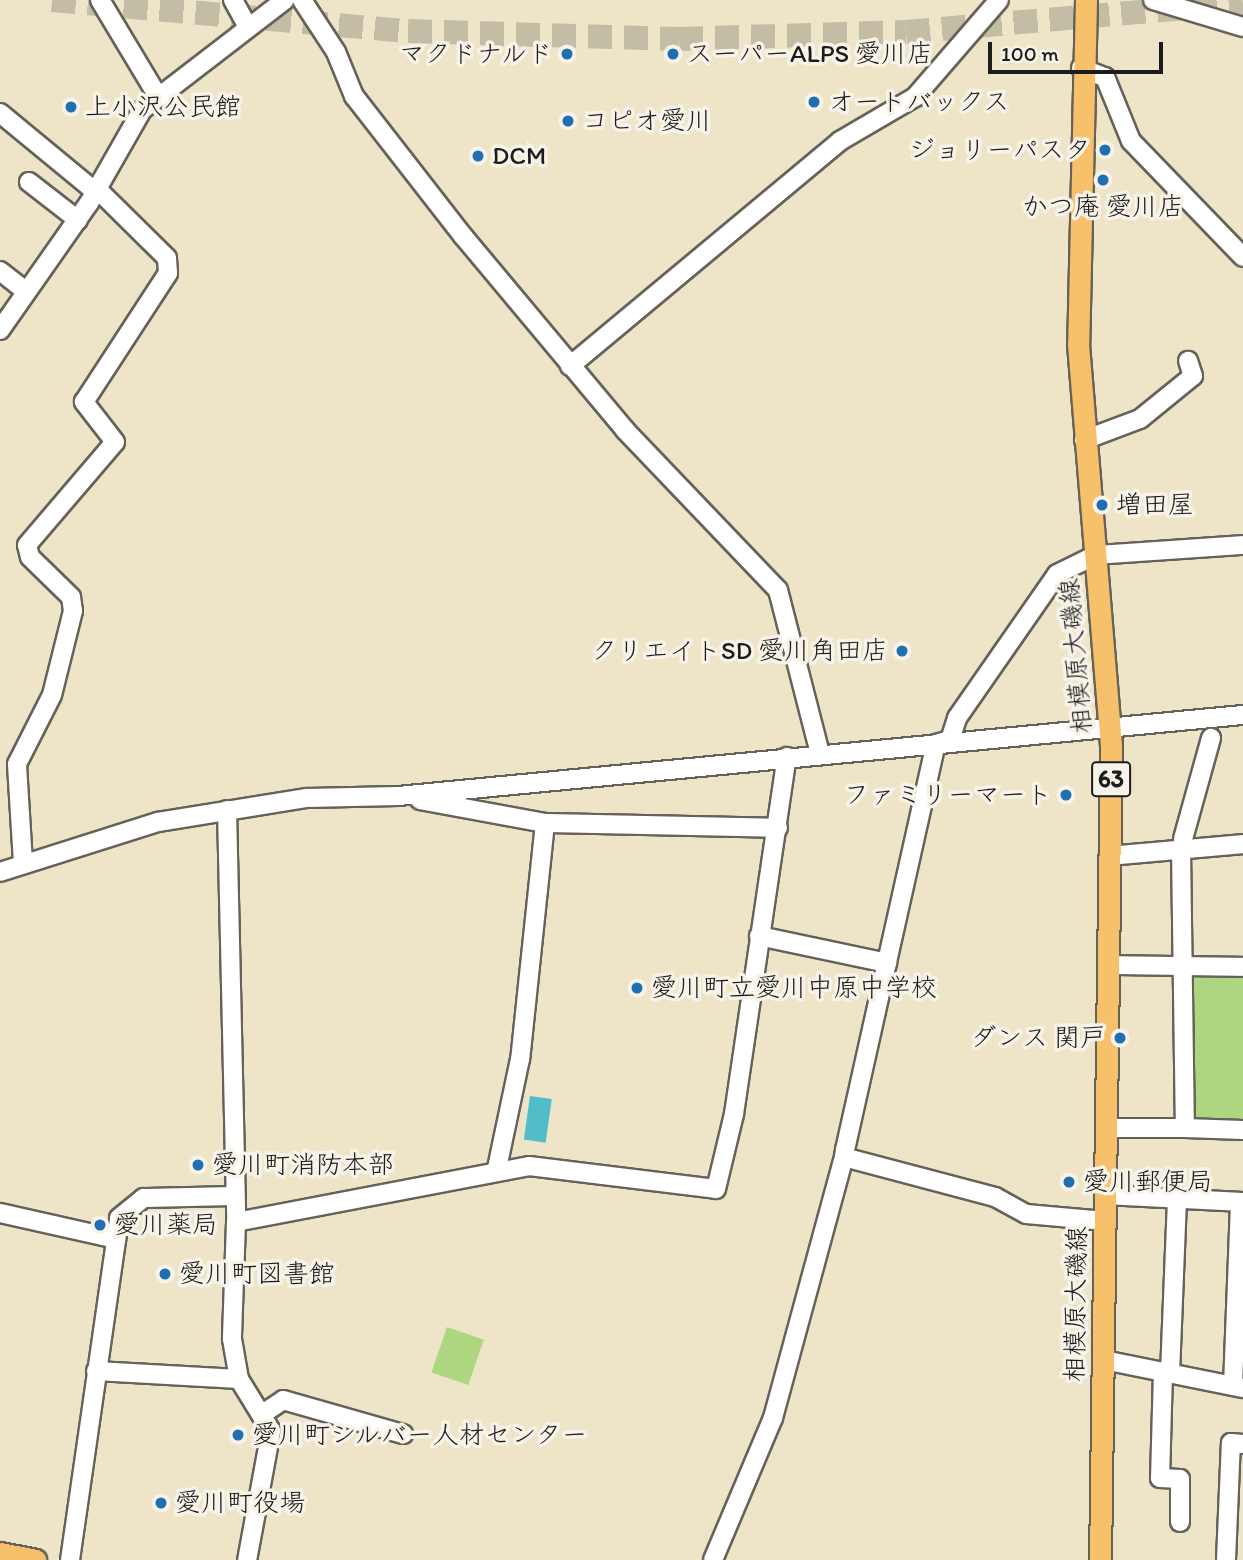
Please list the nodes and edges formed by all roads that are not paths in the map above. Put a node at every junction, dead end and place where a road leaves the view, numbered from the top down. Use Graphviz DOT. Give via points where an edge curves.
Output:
graph roads {
  1 [pos="100,0"];
  2 [pos="233,0"];
  3 [pos="285,0"];
  4 [pos="302,0"];
  5 [pos="999,0"];
  6 [pos="1086,0"];
  7 [pos="1153,0"];
  8 [pos="247,27"];
  9 [pos="1243,27"];
  10 [pos="1081,68"];
  11 [pos="157,95"];
  12 [pos="0,113"];
  13 [pos="33,188"];
  14 [pos="97,190"];
  15 [pos="78,219"];
  16 [pos="1243,257"];
  17 [pos="0,271"];
  18 [pos="26,291"];
  19 [pos="0,330"];
  20 [pos="1188,361"];
  21 [pos="570,366"];
  22 [pos="1084,440"];
  23 [pos="1243,545"];
  24 [pos="1096,555"];
  25 [pos="1243,715"];
  26 [pos="1111,730"];
  27 [pos="1212,738"];
  28 [pos="936,744"];
  29 [pos="820,754"];
  30 [pos="787,757"];
  31 [pos="398,796"];
  32 [pos="227,810"];
  33 [pos="545,823"];
  34 [pos="778,828"];
  35 [pos="1182,844"];
  36 [pos="1243,844"];
  37 [pos="1109,856"];
  38 [pos="23,863"];
  39 [pos="0,872"];
  40 [pos="759,936"];
  41 [pos="887,963"];
  42 [pos="1108,965"];
  43 [pos="1182,966"];
  44 [pos="1243,967"];
  45 [pos="1105,1128"];
  46 [pos="1185,1128"];
  47 [pos="1243,1130"];
  48 [pos="844,1157"];
  49 [pos="496,1168"];
  50 [pos="1105,1195"];
  51 [pos="235,1196"];
  52 [pos="1177,1199"];
  53 [pos="1242,1202"];
  54 [pos="0,1213"];
  55 [pos="1105,1221"];
  56 [pos="236,1222"];
  57 [pos="116,1239"];
  58 [pos="1104,1360"];
  59 [pos="96,1371"];
  60 [pos="1166,1373"];
  61 [pos="239,1379"];
  62 [pos="1238,1387"];
  63 [pos="264,1413"];
  64 [pos="403,1434"];
  65 [pos="1243,1444"];
  66 [pos="1180,1522"];
  67 [pos="1236,1523"];
  68 [pos="0,1553"];
  69 [pos="35,1560"];
  70 [pos="70,1560"];
  71 [pos="247,1560"];
  72 [pos="713,1560"];
  73 [pos="1100,1560"];
  74 [pos="1226,1560"];
  1 -- 11 [label="street"];
  2 -- 8 [label="street"];
  3 -- 8 [label="street"];
  4 -- 21 [label="street" via="336,52 354,96"];
  5 -- 21 [label="street" via="909,102 840,141"];
  6 -- 10 [label="main road, 相模原大磯線 / 63"];
  7 -- 9 [label="street"];
  8 -- 11 [label="street"];
  10 -- 16 [label="street" via="1105,77 1131,141"];
  10 -- 22 [label="main road, 相模原大磯線 / 63" via="1078,312"];
  11 -- 14 [label="street"];
  12 -- 14 [label="street"];
  13 -- 15 [label="street"];
  14 -- 15 [label="street"];
  14 -- 38 [label="street" via="167,258 168,273 83,401 115,442 27,545 30,556 71,597 73,611 52,695 18,764"];
  15 -- 18 [label="street"];
  17 -- 18 [label="street"];
  18 -- 19 [label="street"];
  20 -- 22 [label="street" via="1193,376 1140,419"];
  21 -- 29 [label="street" via="778,590"];
  22 -- 24 [label="main road, 相模原大磯線 / 63"];
  23 -- 24 [label="street"];
  24 -- 26 [label="main road, 相模原大磯線 / 63"];
  24 -- 28 [label="street" via="1057,574 957,718 950,740"];
  25 -- 26 [label="street"];
  26 -- 28 [label="street"];
  26 -- 37 [label="main road, 相模原大磯線 / 63"];
  27 -- 35 [label="street"];
  28 -- 29 [label="street"];
  28 -- 41 [label="street"];
  29 -- 30 [label="street"];
  30 -- 31 [label="street"];
  30 -- 34 [label="street"];
  31 -- 32 [label="street" via="307,798"];
  31 -- 33 [label="street"];
  32 -- 38 [label="street" via="105,836"];
  32 -- 51 [label="street"];
  33 -- 34 [label="street"];
  33 -- 49 [label="street" via="520,1059"];
  34 -- 40 [label="street"];
  35 -- 36 [label="street"];
  35 -- 37 [label="street"];
  35 -- 43 [label="street"];
  37 -- 42 [label="main road, 相模原大磯線 / 63"];
  38 -- 39 [label="street"];
  40 -- 41 [label="street"];
  40 -- 49 [label="street" via="734,1114 716,1189 607,1173"];
  41 -- 48 [label="street"];
  42 -- 43 [label="street"];
  42 -- 45 [label="main road, 相模原大磯線 / 63"];
  43 -- 44 [label="street"];
  43 -- 46 [label="street"];
  45 -- 46 [label="street"];
  45 -- 50 [label="main road, 相模原大磯線 / 63"];
  46 -- 47 [label="street"];
  48 -- 55 [label="street" via="995,1197 1026,1214"];
  48 -- 72 [label="street" via="773,1418"];
  49 -- 56 [label="street"];
  50 -- 52 [label="street"];
  50 -- 55 [label="main road, 相模原大磯線 / 63"];
  51 -- 56 [label="street"];
  51 -- 57 [label="street" via="144,1198 122,1213"];
  52 -- 53 [label="street"];
  52 -- 60 [label="street"];
  53 -- 62 [label="street"];
  54 -- 57 [label="street"];
  55 -- 58 [label="main road, 相模原大磯線 / 63"];
  56 -- 61 [label="street" via="232,1339"];
  57 -- 59 [label="street"];
  58 -- 60 [label="street"];
  58 -- 73 [label="main road, 相模原大磯線 / 63"];
  59 -- 61 [label="street"];
  59 -- 70 [label="street"];
  60 -- 62 [label="street"];
  60 -- 66 [label="street" via="1160,1478 1186,1479"];
  61 -- 63 [label="street"];
  63 -- 64 [label="street" via="283,1400"];
  63 -- 71 [label="street" via="271,1451"];
  65 -- 67 [label="street" via="1231,1443"];
  67 -- 74 [label="street"];
  68 -- 69 [label="main road"];
}
